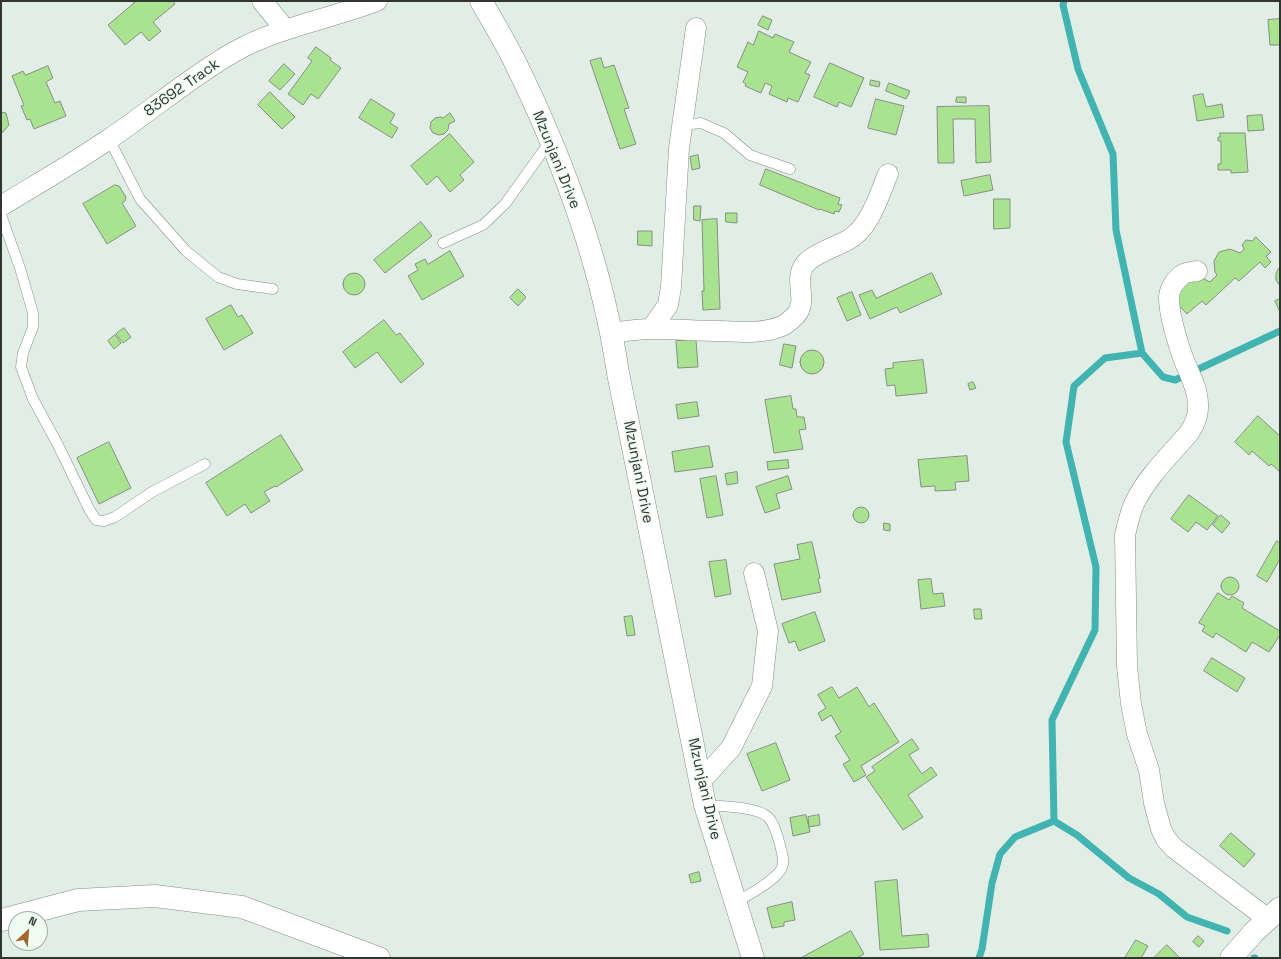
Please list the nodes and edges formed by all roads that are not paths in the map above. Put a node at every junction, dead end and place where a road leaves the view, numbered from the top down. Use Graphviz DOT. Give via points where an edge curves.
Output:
graph roads {
  1 [pos="262,1"];
  2 [pos="377,1"];
  3 [pos="481,1"];
  4 [pos="696,28"];
  5 [pos="285,29"];
  6 [pos="682,125"];
  7 [pos="109,139"];
  8 [pos="551,140"];
  9 [pos="790,169"];
  10 [pos="888,174"];
  11 [pos="1,206"];
  12 [pos="1,215"];
  13 [pos="443,243"];
  14 [pos="1197,271"];
  15 [pos="272,290"];
  16 [pos="651,329"];
  17 [pos="612,333"];
  18 [pos="205,464"];
  19 [pos="754,573"];
  20 [pos="700,782"];
  21 [pos="705,805"];
  22 [pos="735,903"];
  23 [pos="1274,914"];
  24 [pos="1,920"];
  25 [pos="379,958"];
  26 [pos="753,958"];
  27 [pos="1231,958"];
  1 -- 5 [label="street"];
  2 -- 5 [label="street, 83692 Track"];
  3 -- 8 [label="main road, Mzunjani Drive" via="514,59"];
  4 -- 6 [label="street"];
  5 -- 7 [label="street, 83692 Track" via="235,52"];
  6 -- 9 [label="lane" via="701,123 724,133 750,155"];
  6 -- 16 [label="street" via="671,287 668,305"];
  7 -- 11 [label="street, 83692 Track"];
  7 -- 15 [label="lane" via="140,200 186,251 218,277 237,284"];
  8 -- 13 [label="lane" via="505,204 483,225"];
  8 -- 17 [label="main road, Mzunjani Drive" via="577,209 603,293"];
  10 -- 16 [label="street" via="866,224 859,232 849,240 821,252 803,267 799,275 801,305 789,322 757,331"];
  12 -- 18 [label="lane" via="34,313 33,327 23,353 21,367 33,399 96,520 104,521 115,517 152,492"];
  14 -- 23 [label="street" via="1183,274 1172,287 1169,297 1182,354 1196,392 1198,404 1195,424 1146,483 1133,508 1125,535 1127,666 1131,704 1137,734 1149,770 1154,803 1166,839 1199,868"];
  16 -- 17 [label="street"];
  17 -- 20 [label="main road, Mzunjani Drive"];
  19 -- 20 [label="street" via="768,631 762,686 731,748"];
  20 -- 21 [label="main road, Mzunjani Drive"];
  21 -- 22 [label="main road, Mzunjani Drive"];
  21 -- 22 [label="lane" via="762,813 774,826 783,855 784,864 774,878"];
  22 -- 26 [label="main road, Mzunjani Drive"];
  23 -- 27 [label="main road"];
  24 -- 25 [label="main road" via="78,900 155,896 242,907"];
}
